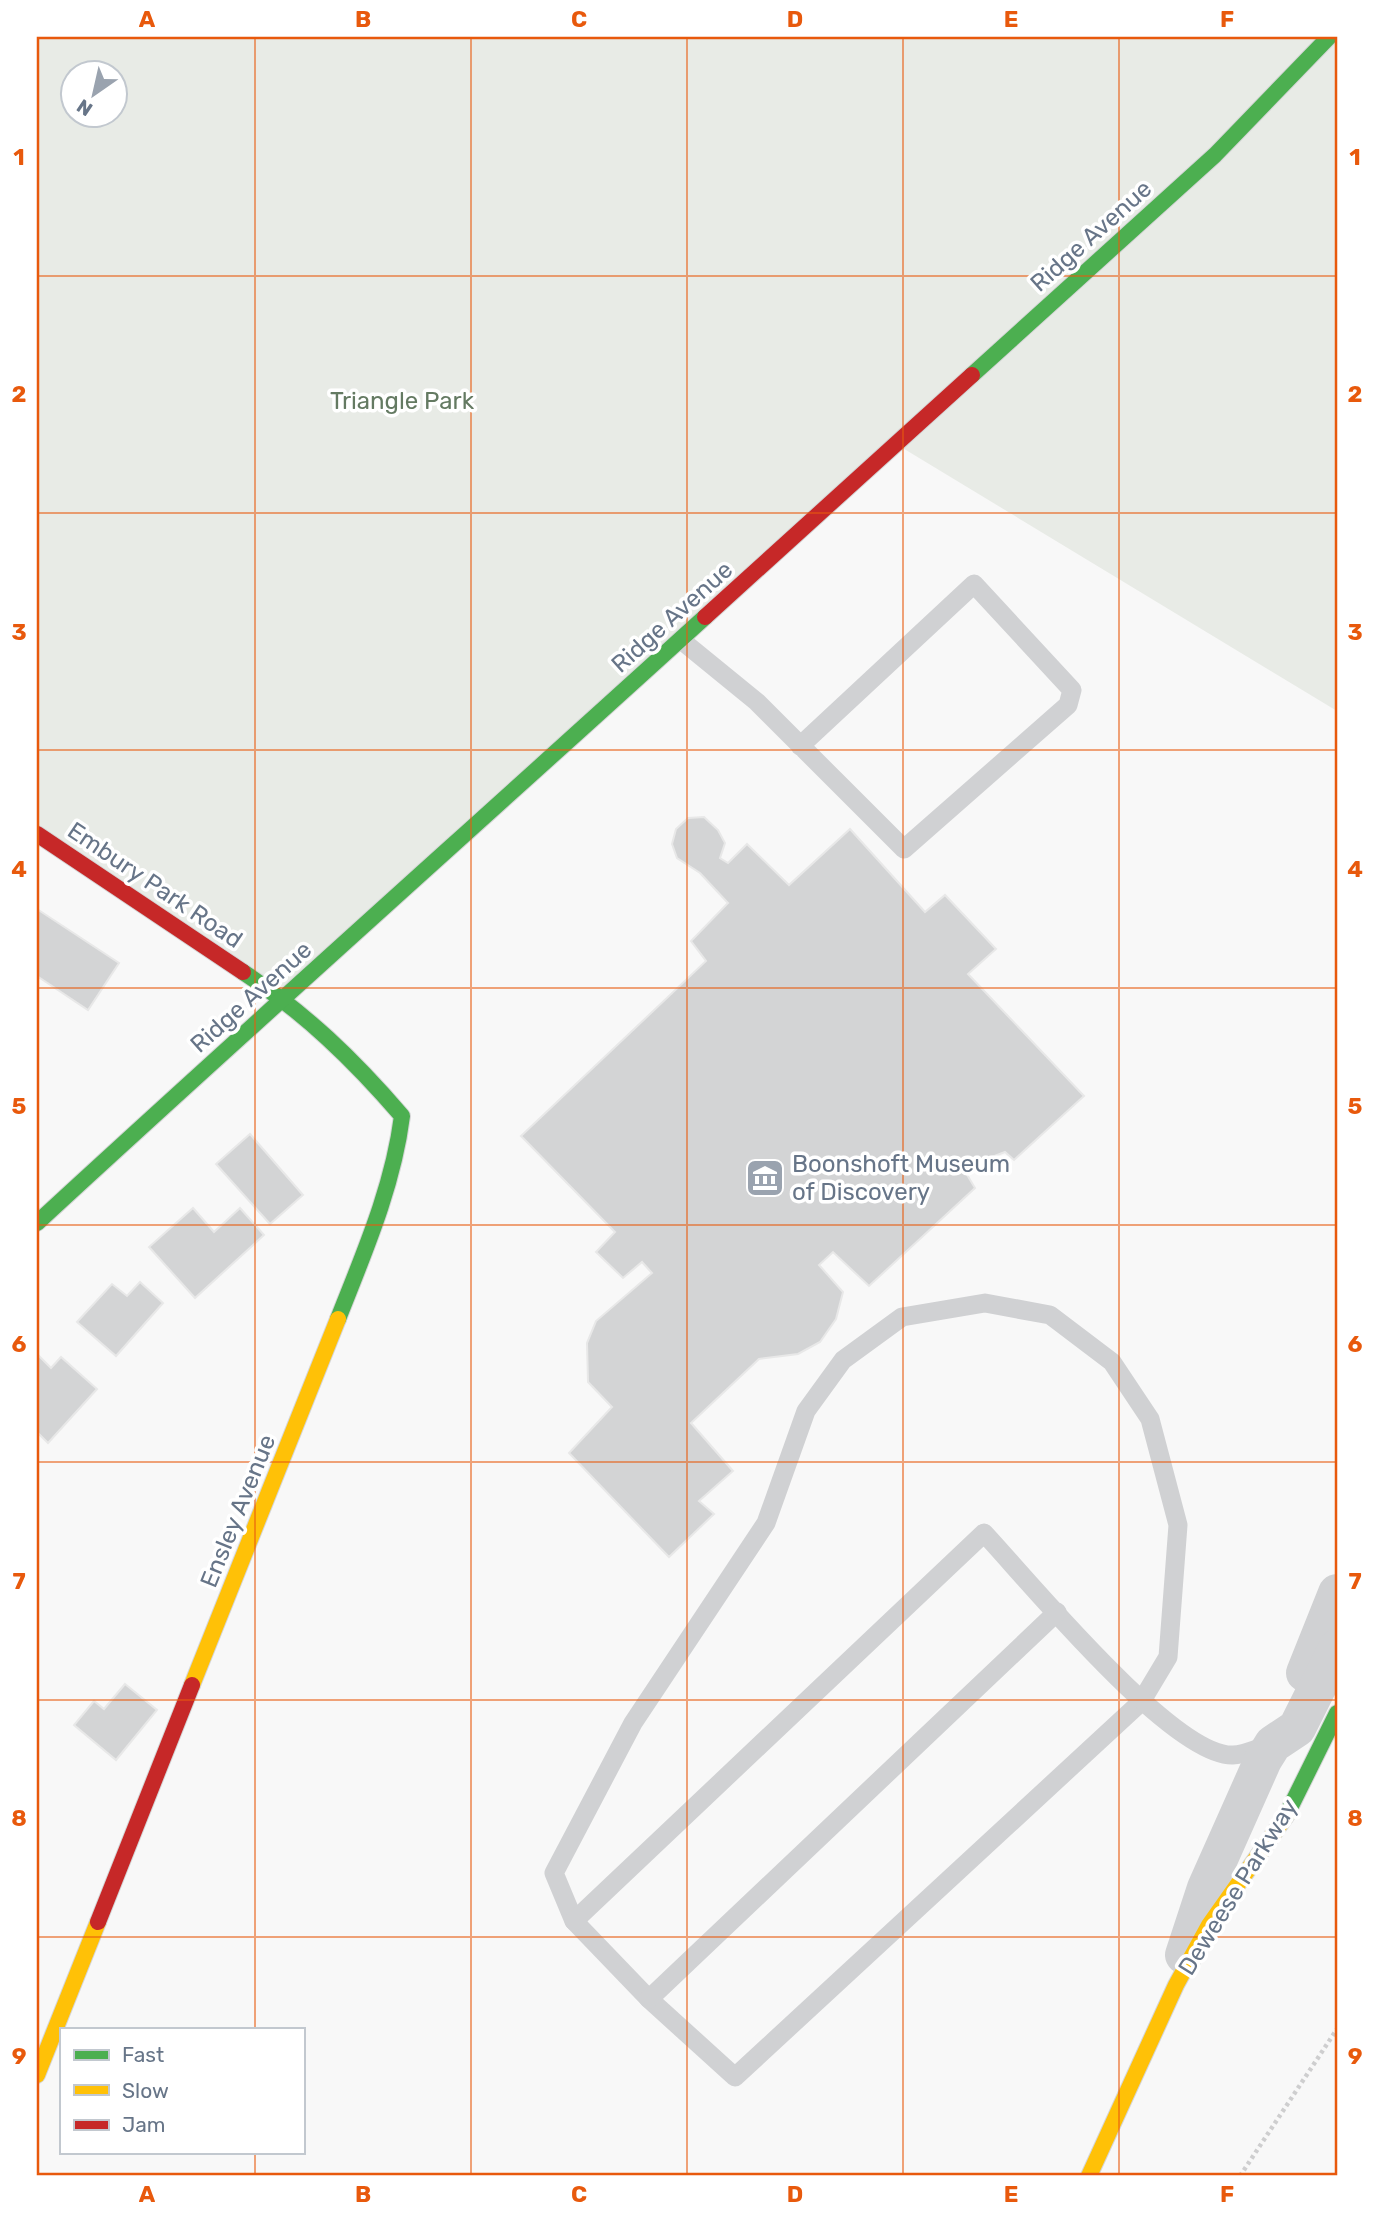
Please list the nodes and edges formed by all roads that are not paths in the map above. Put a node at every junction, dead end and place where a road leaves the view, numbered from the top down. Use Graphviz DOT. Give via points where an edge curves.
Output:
graph roads {
  1 [pos="1329,37"];
  2 [pos="681,640"];
  3 [pos="800,746"];
  4 [pos="37,834"];
  5 [pos="282,998"];
  6 [pos="37,1223"];
  7 [pos="1337,1593"];
  8 [pos="1057,1612"];
  9 [pos="1337,1648"];
  10 [pos="1141,1702"];
  11 [pos="1337,1713"];
  12 [pos="1273,1744"];
  13 [pos="574,1921"];
  14 [pos="1176,1985"];
  15 [pos="649,1998"];
  16 [pos="37,2075"];
  17 [pos="1089,2176"];
  1 -- 2 [label="street, Ridge Avenue" via="1215,155"];
  2 -- 3 [label="lane" via="757,702"];
  2 -- 5 [label="street, Ridge Avenue"];
  3 -- 3 [label="lane" via="904,849 1068,705 1072,690 974,584"];
  4 -- 5 [label="street, Embury Park Road"];
  5 -- 6 [label="street, Ridge Avenue"];
  5 -- 16 [label="street, Ensley Avenue" via="355,1061 402,1116 397,1157 304,1408"];
  7 -- 12 [label="street, Deweese Parkway"];
  8 -- 10 [label="lane"];
  8 -- 13 [label="lane" via="984,1533"];
  8 -- 15 [label="lane"];
  9 -- 12 [label="street, Deweese Parkway" via="1297,1728"];
  10 -- 12 [label="lane" via="1189,1740 1232,1755"];
  10 -- 13 [label="lane" via="1168,1657 1178,1525 1150,1419 1112,1362 1050,1315 985,1304 902,1317 843,1360 806,1411 766,1523 633,1723 554,1873"];
  10 -- 15 [label="lane" via="735,2077"];
  11 -- 14 [label="street, Deweese Parkway" via="1282,1824 1209,1925"];
  12 -- 14 [label="street, Deweese Parkway" via="1206,1888"];
  13 -- 15 [label="lane"];
  14 -- 17 [label="street, Deweese Parkway"];
}
